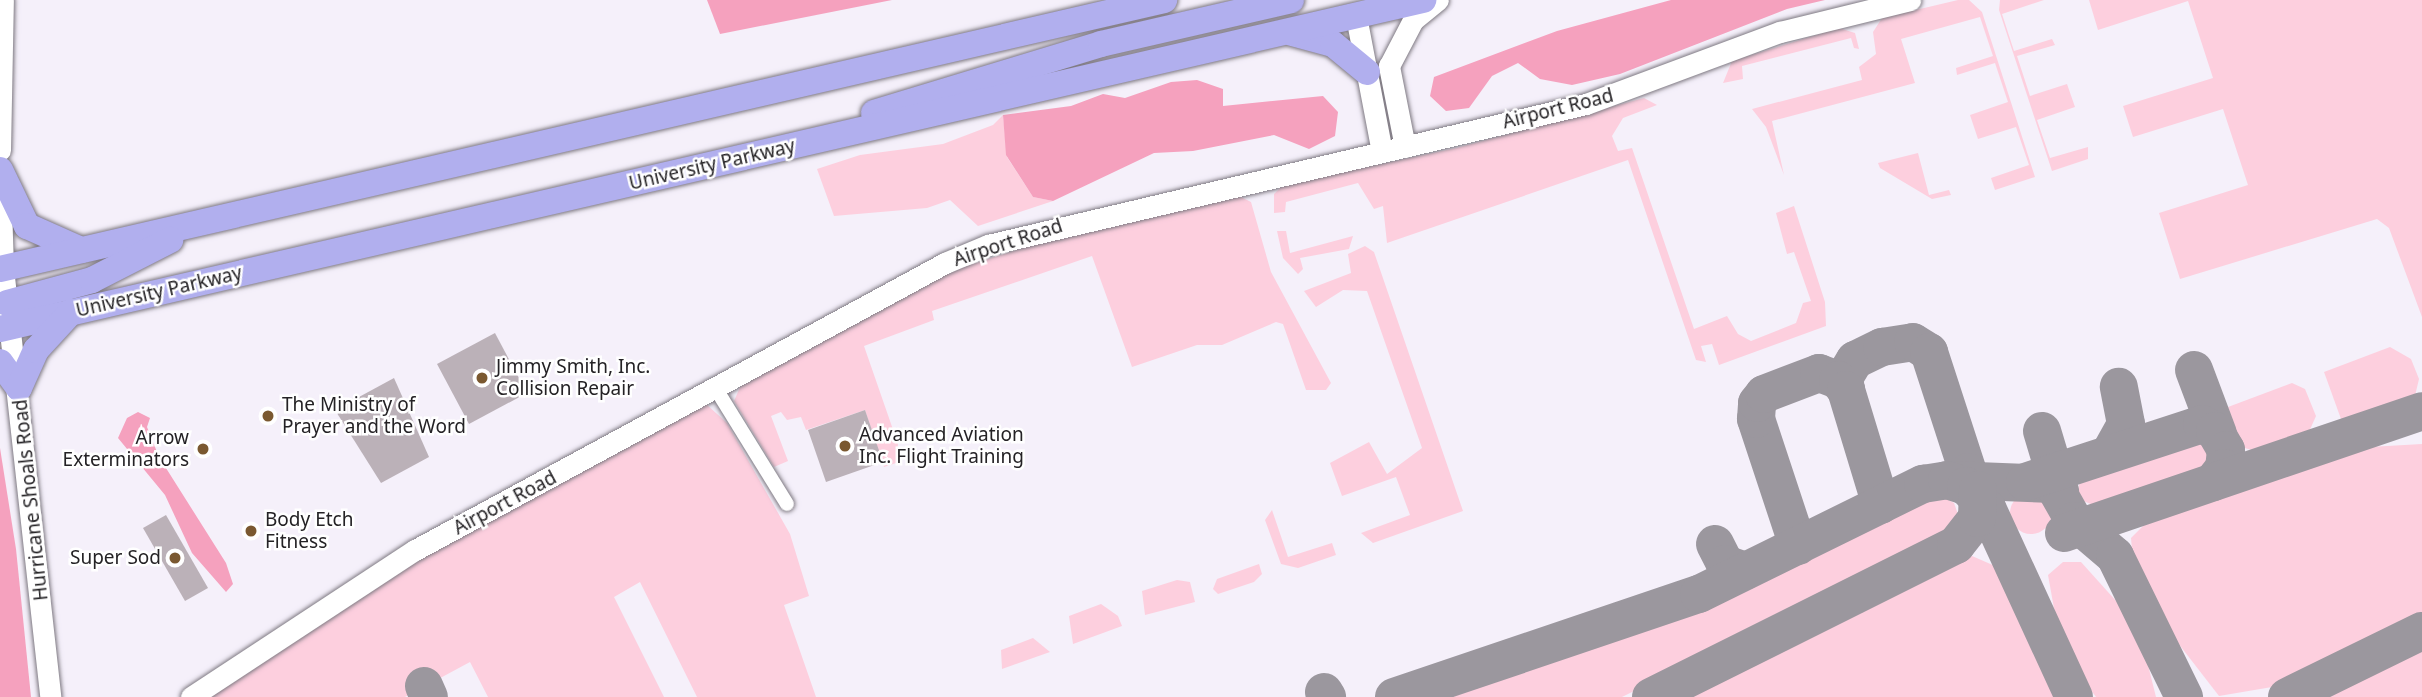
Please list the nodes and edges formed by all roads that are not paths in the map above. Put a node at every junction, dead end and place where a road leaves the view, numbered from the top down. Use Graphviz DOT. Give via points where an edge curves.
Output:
graph roads {
  1 [pos="3,0"];
  2 [pos="1164,0"];
  3 [pos="1291,0"];
  4 [pos="1423,0"];
  5 [pos="1438,0"];
  6 [pos="1910,0"];
  7 [pos="1360,8"];
  8 [pos="1284,32"];
  9 [pos="1367,72"];
  10 [pos="1374,108"];
  11 [pos="802,144"];
  12 [pos="1405,147"];
  13 [pos="0,150"];
  14 [pos="1382,152"];
  15 [pos="1343,161"];
  16 [pos="0,170"];
  17 [pos="0,177"];
  18 [pos="202,223"];
  19 [pos="82,251"];
  20 [pos="4,297"];
  21 [pos="71,312"];
  22 [pos="0,362"];
  23 [pos="19,388"];
  24 [pos="716,390"];
  25 [pos="787,504"];
  26 [pos="50,697"];
  27 [pos="191,697"];
  1 -- 13 [label="street"];
  2 -- 18 [label="highway"];
  3 -- 11 [label="highway" via="1010,69 912,99"];
  4 -- 7 [label="highway, University Parkway"];
  5 -- 12 [label="street" via="1413,20 1389,66"];
  6 -- 12 [label="street, Airport Road" via="1780,32 1586,104"];
  7 -- 8 [label="highway, University Parkway"];
  7 -- 9 [label="street"];
  8 -- 9 [label="highway" via="1333,44"];
  8 -- 11 [label="highway, University Parkway"];
  9 -- 10 [label="street"];
  10 -- 14 [label="street"];
  10 -- 15 [label="street" via="1367,132"];
  11 -- 21 [label="highway, University Parkway"];
  12 -- 14 [label="street, Airport Road"];
  14 -- 15 [label="street, Airport Road"];
  15 -- 24 [label="street, Airport Road" via="988,246 933,269"];
  16 -- 19 [label="highway" via="27,226 53,243"];
  17 -- 20 [label="street, Hurricane Shoals Road"];
  18 -- 19 [label="highway"];
  18 -- 20 [label="highway" via="92,280"];
  19 -- 20 [label="highway"];
  20 -- 21 [label="highway, University Parkway"];
  20 -- 23 [label="street, Hurricane Shoals Road"];
  21 -- 23 [label="highway" via="36,350"];
  22 -- 23 [label="highway"];
  23 -- 26 [label="street, Hurricane Shoals Road"];
  24 -- 25 [label="street"];
  24 -- 27 [label="street, Airport Road" via="415,550"];
}
